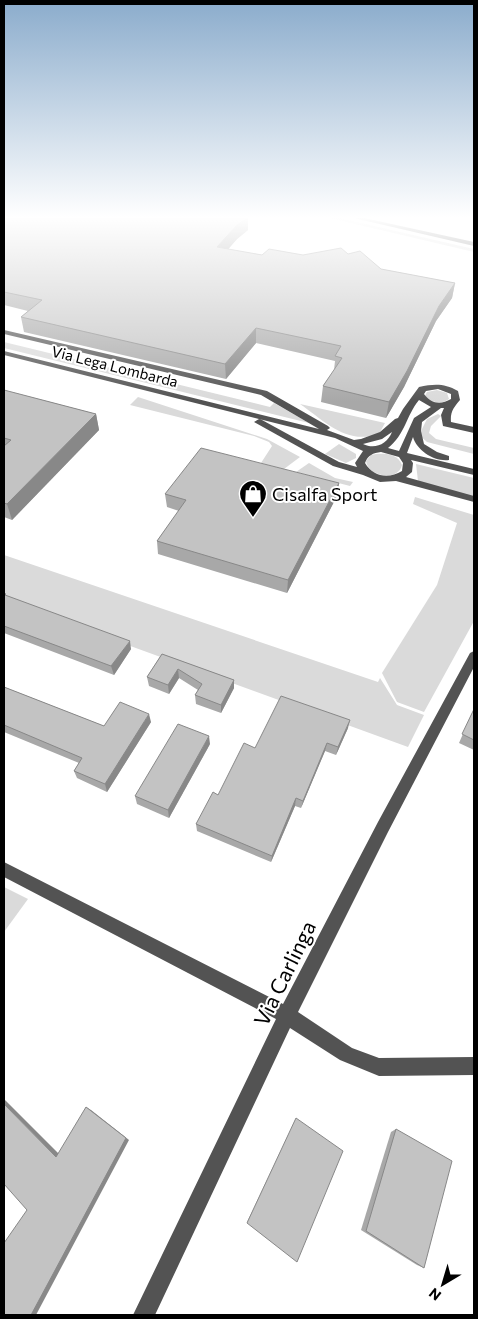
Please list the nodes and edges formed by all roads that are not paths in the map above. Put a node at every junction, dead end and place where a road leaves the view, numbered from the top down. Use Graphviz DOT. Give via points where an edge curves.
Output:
graph roads {
  1 [pos="4,332"];
  2 [pos="4,354"];
  3 [pos="420,394"];
  4 [pos="450,405"];
  5 [pos="439,406"];
  6 [pos="219,407"];
  7 [pos="407,409"];
  8 [pos="417,420"];
  9 [pos="474,430"];
  10 [pos="338,436"];
  11 [pos="354,443"];
  12 [pos="382,450"];
  13 [pos="370,451"];
  14 [pos="402,455"];
  15 [pos="365,472"];
  16 [pos="474,472"];
  17 [pos="397,478"];
  18 [pos="474,500"];
  19 [pos="474,656"];
  20 [pos="4,869"];
  21 [pos="287,1015"];
  22 [pos="474,1066"];
  23 [pos="144,1315"];
  1 -- 10 [label="street" via="264,393"];
  2 -- 6 [label="street, Via Lega Lombarda"];
  3 -- 4 [label="street" via="422,389 429,387 448,388 455,393 456,400"];
  3 -- 5 [label="street" via="422,399"];
  3 -- 7 [label="street"];
  4 -- 5 [label="street"];
  4 -- 9 [label="street" via="446,424"];
  5 -- 8 [label="street"];
  6 -- 10 [label="street, Via Lega Lombarda"];
  6 -- 15 [label="street, Via Lega Lombarda" via="267,425 336,464"];
  7 -- 11 [label="street" via="388,432 370,441"];
  7 -- 12 [label="street" via="394,439"];
  8 -- 14 [label="street"];
  8 -- 16 [label="street" via="420,445"];
  10 -- 11 [label="street, Via Lega Lombarda"];
  11 -- 13 [label="street, Via Lega Lombarda"];
  12 -- 13 [label="street"];
  12 -- 14 [label="street"];
  13 -- 15 [label="street" via="364,454 360,463"];
  14 -- 16 [label="street"];
  14 -- 17 [label="street" via="409,468"];
  15 -- 17 [label="street, Via Lega Lombarda" via="384,479"];
  17 -- 18 [label="street, Via Lega Lombarda"];
  19 -- 21 [label="street, Via Carlinga"];
  20 -- 21 [label="street"];
  21 -- 22 [label="street" via="346,1054 379,1068"];
  21 -- 23 [label="street, Via Carlinga"];
}
